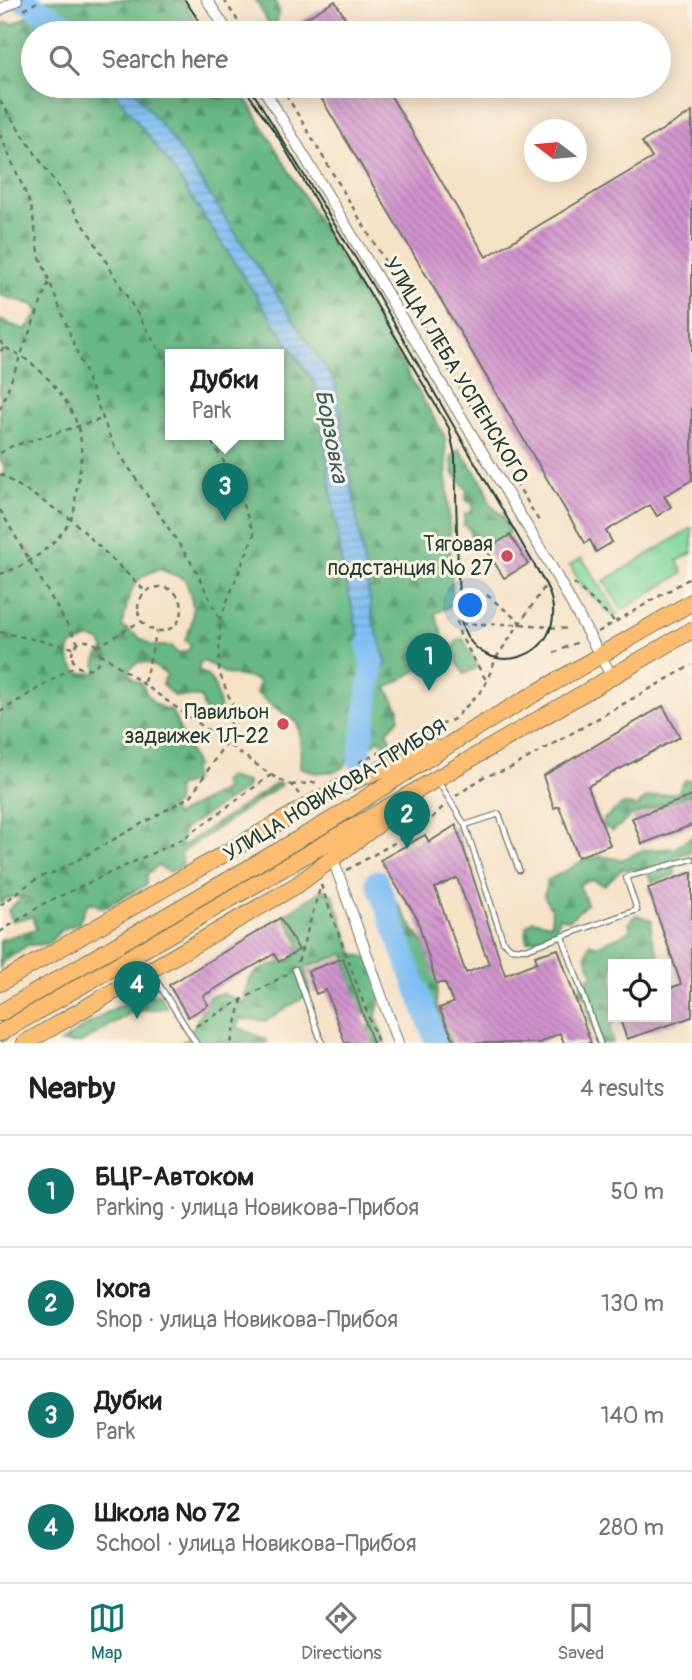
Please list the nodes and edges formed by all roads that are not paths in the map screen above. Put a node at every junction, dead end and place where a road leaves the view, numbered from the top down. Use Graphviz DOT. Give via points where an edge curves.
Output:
graph roads {
  1 [pos="17,0"];
  2 [pos="207,0"];
  3 [pos="0,10"];
  4 [pos="221,21"];
  5 [pos="268,98"];
  6 [pos="692,602"];
  7 [pos="692,630"];
  8 [pos="601,656"];
  9 [pos="612,677"];
  10 [pos="469,733"];
  11 [pos="438,780"];
  12 [pos="423,789"];
  13 [pos="465,825"];
  14 [pos="692,859"];
  15 [pos="335,867"];
  16 [pos="519,870"];
  17 [pos="563,938"];
  18 [pos="295,969"];
  19 [pos="150,971"];
  20 [pos="0,983"];
  21 [pos="0,1013"];
  22 [pos="0,1033"];
  23 [pos="25,1043"];
  24 [pos="196,1043"];
  25 [pos="322,1043"];
  26 [pos="398,1043"];
  27 [pos="600,1043"];
  1 -- 3 [label="street"];
  2 -- 4 [label="street"];
  5 -- 8 [label="street, УЛИЦА ГЛЕБА УСПЕНСКОГО"];
  6 -- 8 [label="main road, УЛИЦА НОВИКОВА-ПРИБОЯ"];
  7 -- 9 [label="main road, УЛИЦА НОВИКОВА-ПРИБОЯ"];
  8 -- 9 [label="street, УЛИЦА ГЛЕБА УСПЕНСКОГО"];
  8 -- 10 [label="main road, УЛИЦА НОВИКОВА-ПРИБОЯ"];
  9 -- 11 [label="main road, УЛИЦА НОВИКОВА-ПРИБОЯ"];
  10 -- 20 [label="main road" via="342,786"];
  10 -- 21 [label="main road, УЛИЦА НОВИКОВА-ПРИБОЯ" via="333,819"];
  11 -- 12 [label="main road, УЛИЦА НОВИКОВА-ПРИБОЯ"];
  11 -- 13 [label="lane"];
  12 -- 15 [label="main road"];
  12 -- 22 [label="main road, УЛИЦА НОВИКОВА-ПРИБОЯ"];
  13 -- 16 [label="lane" via="499,814"];
  13 -- 17 [label="lane" via="503,941 511,948 526,949"];
  14 -- 17 [label="lane" via="626,877 637,909"];
  15 -- 19 [label="main road"];
  15 -- 26 [label="street"];
  17 -- 27 [label="lane"];
  18 -- 25 [label="lane"];
  19 -- 23 [label="main road"];
  19 -- 24 [label="lane"];
}
